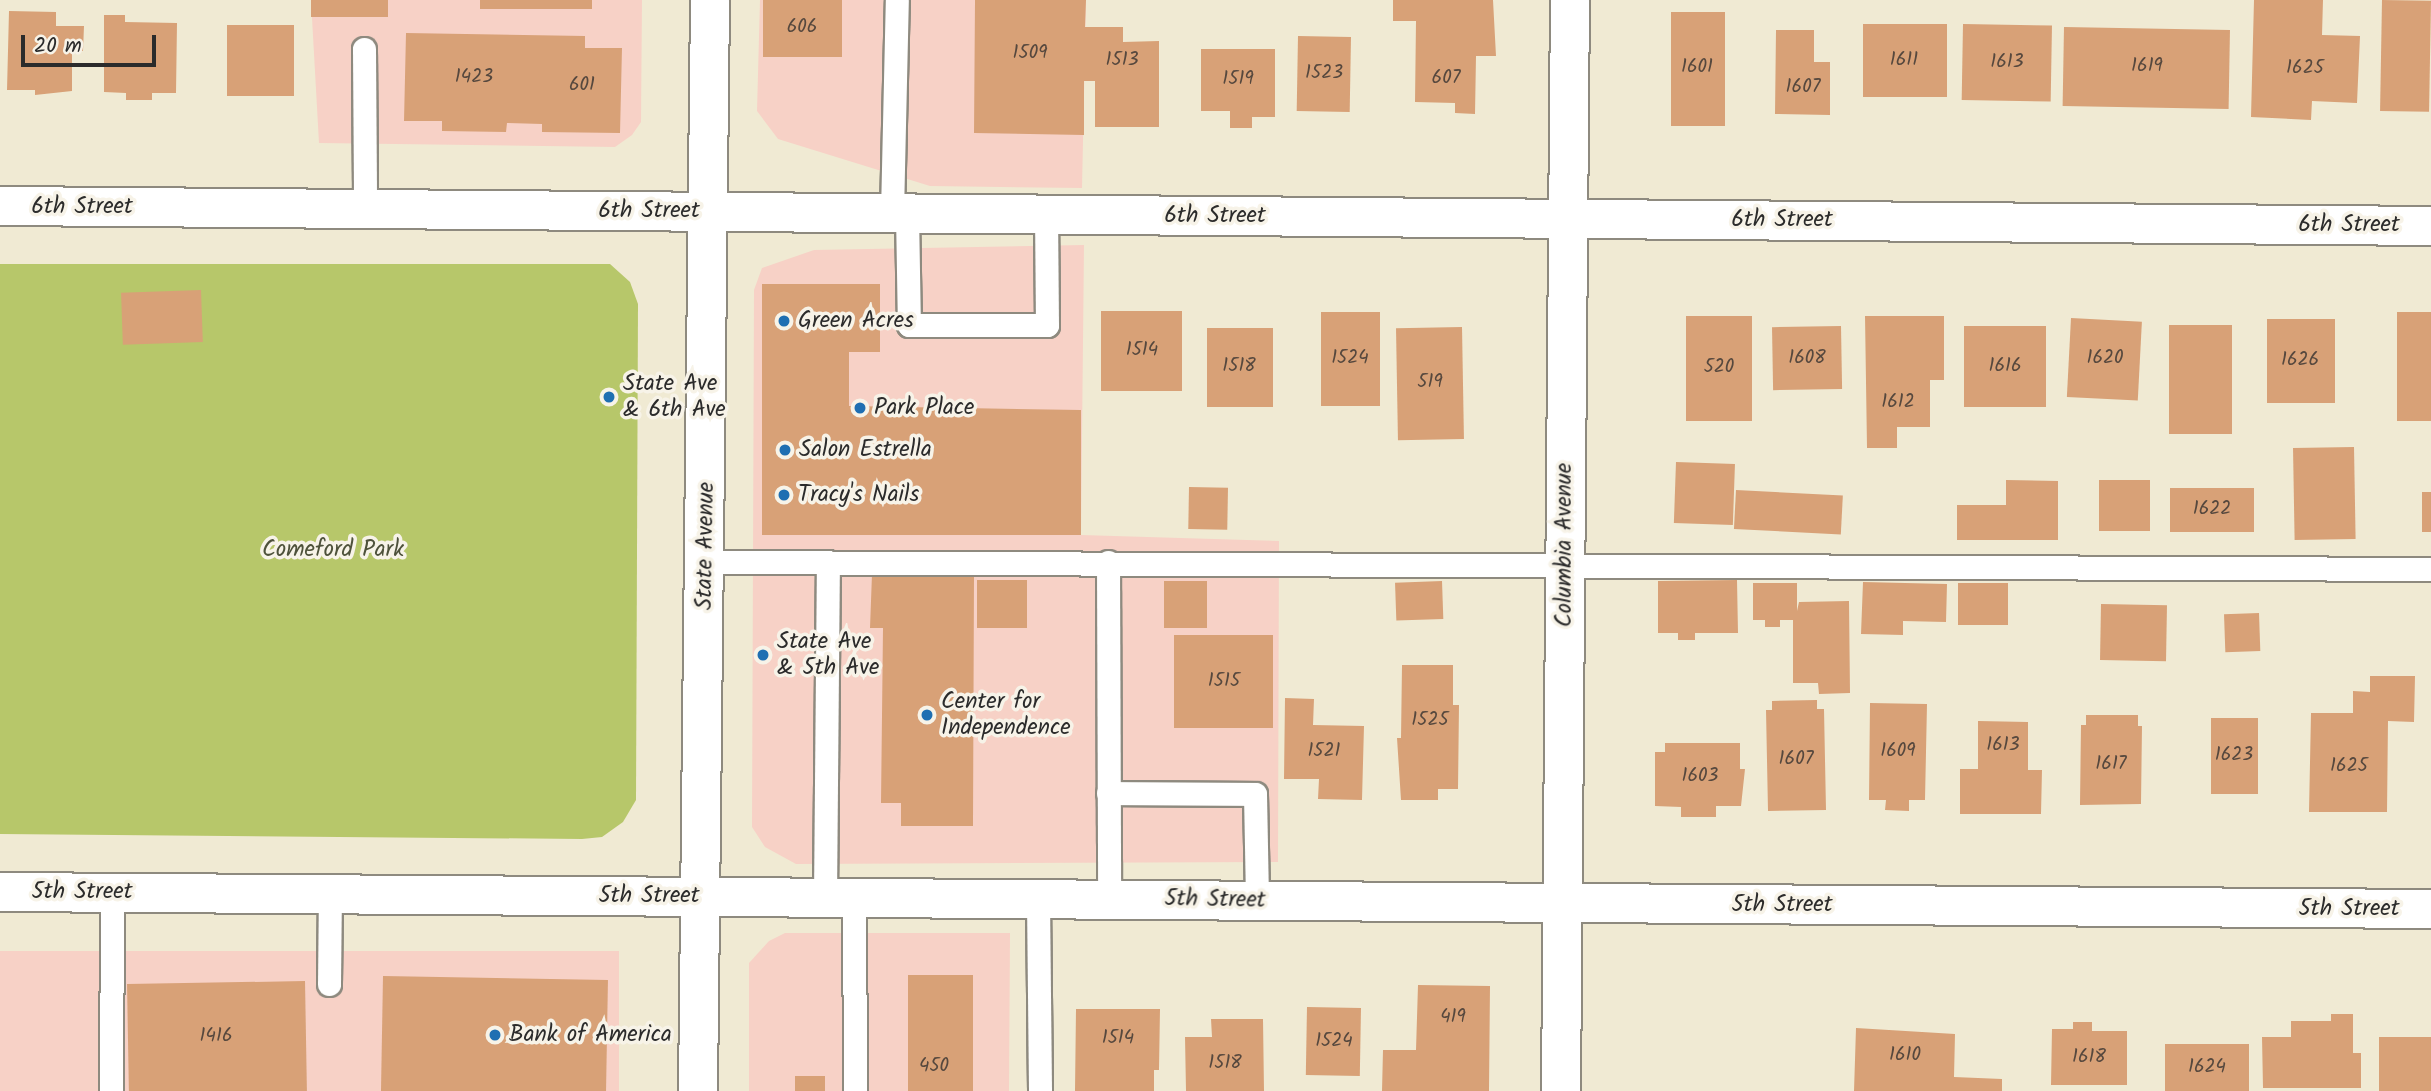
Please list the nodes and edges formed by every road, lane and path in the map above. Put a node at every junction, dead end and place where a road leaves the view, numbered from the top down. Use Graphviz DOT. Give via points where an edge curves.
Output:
graph roads {
  1 [pos="710,0"];
  2 [pos="897,0"];
  3 [pos="1570,0"];
  4 [pos="364,49"];
  5 [pos="0,206"];
  6 [pos="365,209"];
  7 [pos="710,212"];
  8 [pos="899,214"];
  9 [pos="1046,214"];
  10 [pos="1568,219"];
  11 [pos="2431,226"];
  12 [pos="706,562"];
  13 [pos="828,562"];
  14 [pos="1108,562"];
  15 [pos="1565,562"];
  16 [pos="2431,569"];
  17 [pos="1108,793"];
  18 [pos="0,892"];
  19 [pos="112,893"];
  20 [pos="330,894"];
  21 [pos="702,896"];
  22 [pos="839,898"];
  23 [pos="1038,899"];
  24 [pos="1109,899"];
  25 [pos="1257,901"];
  26 [pos="1563,903"];
  27 [pos="2431,909"];
  28 [pos="328,984"];
  29 [pos="111,1091"];
  30 [pos="698,1091"];
  31 [pos="855,1091"];
  32 [pos="1040,1091"];
  33 [pos="1561,1091"];
  1 -- 7 [label="street, State Avenue"];
  2 -- 8 [label="lane"];
  3 -- 10 [label="street, Columbia Avenue"];
  4 -- 6 [label="lane"];
  5 -- 6 [label="street, 6th Street"];
  6 -- 7 [label="street, 6th Street"];
  7 -- 8 [label="street, 6th Street"];
  7 -- 12 [label="street, State Avenue"];
  8 -- 9 [label="street, 6th Street"];
  8 -- 9 [label="lane" via="909,324 1048,325"];
  9 -- 10 [label="street, 6th Street"];
  10 -- 11 [label="street, 6th Street"];
  10 -- 15 [label="street, Columbia Avenue"];
  12 -- 13 [label="lane"];
  12 -- 21 [label="street, State Avenue"];
  13 -- 14 [label="lane"];
  13 -- 22 [label="lane"];
  14 -- 15 [label="lane"];
  14 -- 17 [label="lane"];
  15 -- 16 [label="lane"];
  15 -- 26 [label="street, Columbia Avenue"];
  17 -- 24 [label="lane"];
  17 -- 25 [label="lane" via="1255,794"];
  18 -- 19 [label="street, 5th Street"];
  19 -- 20 [label="street, 5th Street"];
  19 -- 29 [label="lane"];
  20 -- 21 [label="street, 5th Street"];
  20 -- 28 [label="lane"];
  21 -- 22 [label="street, 5th Street"];
  21 -- 30 [label="street, State Avenue"];
  22 -- 23 [label="street, 5th Street"];
  22 -- 31 [label="lane"];
  23 -- 24 [label="street, 5th Street"];
  23 -- 32 [label="lane"];
  24 -- 25 [label="street, 5th Street"];
  25 -- 26 [label="street, 5th Street"];
  26 -- 27 [label="street, 5th Street"];
  26 -- 33 [label="street, Columbia Avenue"];
}
